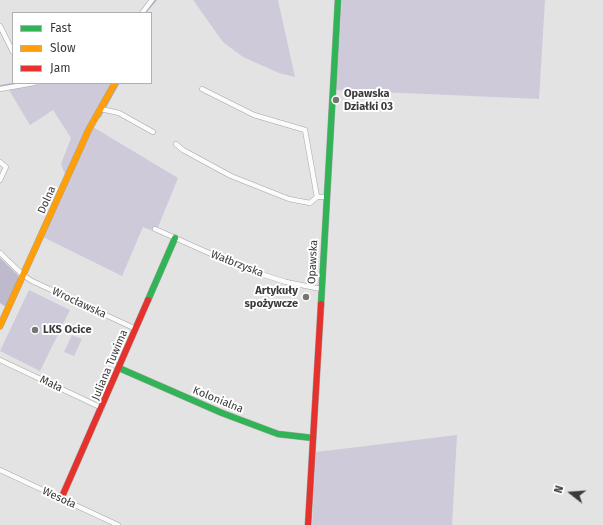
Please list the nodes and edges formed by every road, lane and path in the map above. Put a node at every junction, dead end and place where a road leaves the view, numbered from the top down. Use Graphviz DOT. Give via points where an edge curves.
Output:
graph roads {
  1 [pos="152,0"];
  2 [pos="338,0"];
  3 [pos="143,12"];
  4 [pos="0,26"];
  5 [pos="12,50"];
  6 [pos="26,84"];
  7 [pos="115,84"];
  8 [pos="0,89"];
  9 [pos="202,89"];
  10 [pos="103,109"];
  11 [pos="152,132"];
  12 [pos="176,144"];
  13 [pos="0,162"];
  14 [pos="0,180"];
  15 [pos="327,197"];
  16 [pos="316,198"];
  17 [pos="155,229"];
  18 [pos="175,238"];
  19 [pos="0,253"];
  20 [pos="24,275"];
  21 [pos="321,289"];
  22 [pos="0,326"];
  23 [pos="136,329"];
  24 [pos="0,360"];
  25 [pos="119,368"];
  26 [pos="102,408"];
  27 [pos="313,438"];
  28 [pos="0,470"];
  29 [pos="61,499"];
  30 [pos="118,525"];
  31 [pos="308,525"];
  1 -- 3 [label="street"];
  2 -- 15 [label="street, Opawska"];
  4 -- 5 [label="street"];
  6 -- 8 [label="street"];
  7 -- 10 [label="street, Dolna"];
  9 -- 16 [label="street" via="254,115 305,130"];
  10 -- 11 [label="street" via="119,113"];
  10 -- 20 [label="street, Dolna" via="89,129"];
  12 -- 16 [label="street" via="231,176 289,199 310,203"];
  13 -- 14 [label="street" via="6,167"];
  15 -- 16 [label="street"];
  15 -- 21 [label="street, Opawska"];
  17 -- 18 [label="street, Wałbrzyska"];
  18 -- 21 [label="street, Wałbrzyska" via="245,269 286,282"];
  18 -- 23 [label="street, Juliana Tuwima"];
  19 -- 20 [label="street, Wrocławska"];
  20 -- 22 [label="street, Dolna"];
  20 -- 23 [label="street, Wrocławska" via="37,284"];
  21 -- 27 [label="street, Opawska"];
  23 -- 25 [label="street, Juliana Tuwima"];
  24 -- 26 [label="street, Mała"];
  25 -- 26 [label="street, Juliana Tuwima"];
  25 -- 27 [label="street, Kolonialna" via="222,413 278,434"];
  26 -- 29 [label="street, Juliana Tuwima"];
  27 -- 31 [label="street, Opawska"];
  28 -- 29 [label="street, Wesoła"];
  29 -- 30 [label="street, Wesoła"];
}
